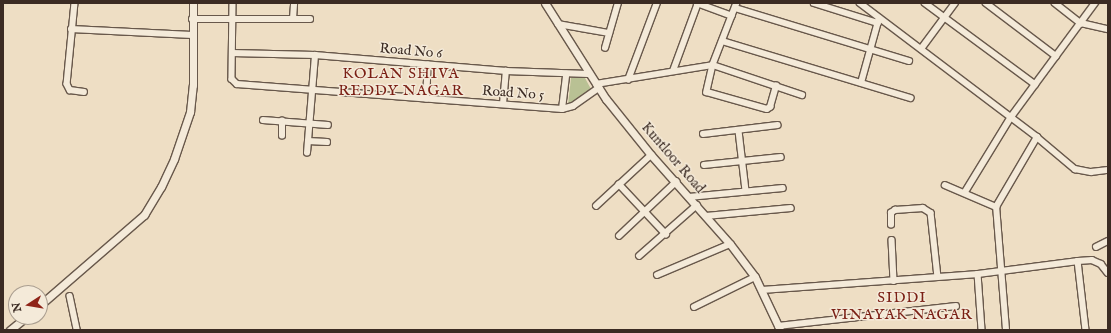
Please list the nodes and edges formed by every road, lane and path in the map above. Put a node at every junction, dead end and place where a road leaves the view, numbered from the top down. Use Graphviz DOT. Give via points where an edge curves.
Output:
graph roads {
  1 [pos="75,3"];
  2 [pos="192,3"];
  3 [pos="233,3"];
  4 [pos="294,3"];
  5 [pos="545,3"];
  6 [pos="618,3"];
  7 [pos="657,3"];
  8 [pos="698,3"];
  9 [pos="814,3"];
  10 [pos="860,3"];
  11 [pos="925,3"];
  12 [pos="955,3"];
  13 [pos="986,3"];
  14 [pos="1055,3"];
  15 [pos="1095,3"];
  16 [pos="736,6"];
  17 [pos="732,16"];
  18 [pos="944,17"];
  19 [pos="192,19"];
  20 [pos="232,19"];
  21 [pos="294,19"];
  22 [pos="310,19"];
  23 [pos="879,20"];
  24 [pos="1081,22"];
  25 [pos="558,24"];
  26 [pos="71,29"];
  27 [pos="1108,30"];
  28 [pos="609,33"];
  29 [pos="192,35"];
  30 [pos="722,41"];
  31 [pos="605,48"];
  32 [pos="921,49"];
  33 [pos="870,51"];
  34 [pos="232,53"];
  35 [pos="315,55"];
  36 [pos="1056,56"];
  37 [pos="908,61"];
  38 [pos="428,65"];
  39 [pos="713,65"];
  40 [pos="506,71"];
  41 [pos="673,71"];
  42 [pos="566,74"];
  43 [pos="588,74"];
  44 [pos="628,80"];
  45 [pos="861,83"];
  46 [pos="1035,84"];
  47 [pos="597,86"];
  48 [pos="776,86"];
  49 [pos="312,90"];
  50 [pos="84,92"];
  51 [pos="802,95"];
  52 [pos="911,98"];
  53 [pos="426,99"];
  54 [pos="503,104"];
  55 [pos="562,109"];
  56 [pos="1011,117"];
  57 [pos="263,120"];
  58 [pos="282,121"];
  59 [pos="309,123"];
  60 [pos="328,125"];
  61 [pos="777,125"];
  62 [pos="739,130"];
  63 [pos="703,134"];
  64 [pos="282,136"];
  65 [pos="1037,137"];
  66 [pos="308,141"];
  67 [pos="327,142"];
  68 [pos="307,153"];
  69 [pos="651,154"];
  70 [pos="781,157"];
  71 [pos="743,161"];
  72 [pos="704,165"];
  73 [pos="1108,170"];
  74 [pos="676,182"];
  75 [pos="619,184"];
  76 [pos="945,185"];
  77 [pos="782,188"];
  78 [pos="746,192"];
  79 [pos="965,192"];
  80 [pos="689,197"];
  81 [pos="596,206"];
  82 [pos="697,206"];
  83 [pos="996,207"];
  84 [pos="791,208"];
  85 [pos="646,212"];
  86 [pos="706,216"];
  87 [pos="891,225"];
  88 [pos="666,234"];
  89 [pos="619,236"];
  90 [pos="892,240"];
  91 [pos="1108,240"];
  92 [pos="730,244"];
  93 [pos="1096,247"];
  94 [pos="639,256"];
  95 [pos="1078,261"];
  96 [pos="1107,270"];
  97 [pos="1002,272"];
  98 [pos="978,274"];
  99 [pos="657,275"];
  100 [pos="755,277"];
  101 [pos="938,277"];
  102 [pos="894,281"];
  103 [pos="762,290"];
  104 [pos="70,296"];
  105 [pos="48,298"];
  106 [pos="956,306"];
  107 [pos="694,307"];
  108 [pos="779,328"];
  109 [pos="77,330"];
  110 [pos="982,330"];
  111 [pos="1006,330"];
  112 [pos="1086,330"];
  1 -- 26 [label="street"];
  2 -- 19 [label="street"];
  3 -- 20 [label="street"];
  4 -- 21 [label="street"];
  5 -- 25 [label="street, Kuntloor Road"];
  6 -- 28 [label="street"];
  7 -- 44 [label="street"];
  8 -- 17 [label="street"];
  8 -- 41 [label="street"];
  9 -- 23 [label="street"];
  10 -- 23 [label="street"];
  11 -- 18 [label="street"];
  12 -- 18 [label="street"];
  13 -- 36 [label="street"];
  14 -- 24 [label="street"];
  15 -- 24 [label="street"];
  16 -- 17 [label="street"];
  16 -- 33 [label="street"];
  17 -- 30 [label="street"];
  18 -- 32 [label="street"];
  18 -- 46 [label="street"];
  19 -- 20 [label="street"];
  19 -- 29 [label="street"];
  20 -- 21 [label="street"];
  20 -- 34 [label="street"];
  21 -- 22 [label="street"];
  23 -- 32 [label="street"];
  23 -- 33 [label="street"];
  24 -- 27 [label="street"];
  24 -- 36 [label="street"];
  25 -- 28 [label="street"];
  25 -- 43 [label="street, Kuntloor Road"];
  26 -- 29 [label="street"];
  26 -- 50 [label="street" via="67,84 70,90"];
  28 -- 31 [label="street"];
  29 -- 105 [label="street" via="193,85 190,112 179,146 161,187 144,214"];
  30 -- 39 [label="street"];
  30 -- 45 [label="street"];
  32 -- 56 [label="street"];
  33 -- 37 [label="street"];
  33 -- 45 [label="street"];
  34 -- 35 [label="street, Road No 6"];
  34 -- 49 [label="street, Road No 5" via="234,83"];
  35 -- 38 [label="street, Road No 6"];
  35 -- 49 [label="street"];
  36 -- 46 [label="street"];
  38 -- 40 [label="street, Road No 6"];
  38 -- 53 [label="street"];
  39 -- 41 [label="street"];
  39 -- 48 [label="street"];
  39 -- 48 [label="street" via="707,92 710,94 767,109 770,107"];
  40 -- 42 [label="street, Road No 6"];
  40 -- 54 [label="street"];
  41 -- 44 [label="street"];
  42 -- 43 [label="street, Road No 6"];
  42 -- 55 [label="street"];
  43 -- 47 [label="street, Kuntloor Road"];
  44 -- 47 [label="street"];
  45 -- 52 [label="street"];
  46 -- 56 [label="street"];
  47 -- 55 [label="street, Road No 5" via="573,106"];
  47 -- 69 [label="street, Kuntloor Road"];
  48 -- 51 [label="street"];
  49 -- 53 [label="street, Road No 5"];
  49 -- 59 [label="street"];
  53 -- 54 [label="street, Road No 5"];
  54 -- 55 [label="street, Road No 5"];
  56 -- 65 [label="street"];
  56 -- 79 [label="street"];
  57 -- 58 [label="street"];
  58 -- 59 [label="street"];
  58 -- 64 [label="street"];
  59 -- 60 [label="street"];
  59 -- 66 [label="street"];
  61 -- 62 [label="street"];
  62 -- 63 [label="street"];
  62 -- 71 [label="street"];
  65 -- 73 [label="street" via="1075,169 1091,172"];
  65 -- 83 [label="street"];
  66 -- 67 [label="street"];
  66 -- 68 [label="street"];
  69 -- 74 [label="street, Kuntloor Road"];
  69 -- 75 [label="street"];
  70 -- 71 [label="street"];
  71 -- 72 [label="street"];
  71 -- 78 [label="street"];
  74 -- 80 [label="street, Kuntloor Road"];
  74 -- 85 [label="street"];
  75 -- 81 [label="street"];
  75 -- 85 [label="street"];
  76 -- 79 [label="street"];
  77 -- 78 [label="street"];
  78 -- 80 [label="street"];
  79 -- 83 [label="street"];
  80 -- 82 [label="street, Kuntloor Road"];
  82 -- 86 [label="street, Kuntloor Road"];
  82 -- 88 [label="street"];
  83 -- 97 [label="street"];
  84 -- 86 [label="street"];
  85 -- 88 [label="street"];
  85 -- 89 [label="street"];
  86 -- 92 [label="street, Kuntloor Road"];
  87 -- 101 [label="street" via="892,213 895,210 923,208 931,213"];
  88 -- 94 [label="street"];
  90 -- 102 [label="street"];
  91 -- 93 [label="street"];
  92 -- 99 [label="street"];
  92 -- 100 [label="street, Kuntloor Road"];
  95 -- 96 [label="street" via="1092,260"];
  95 -- 97 [label="street"];
  95 -- 112 [label="street"];
  97 -- 98 [label="street"];
  97 -- 111 [label="street"];
  98 -- 101 [label="street"];
  98 -- 110 [label="street"];
  100 -- 103 [label="street, Kuntloor Road"];
  100 -- 107 [label="street"];
  101 -- 102 [label="street"];
  102 -- 103 [label="street"];
  103 -- 108 [label="street, Kuntloor Road"];
  104 -- 109 [label="street"];
  106 -- 108 [label="street"];
}
